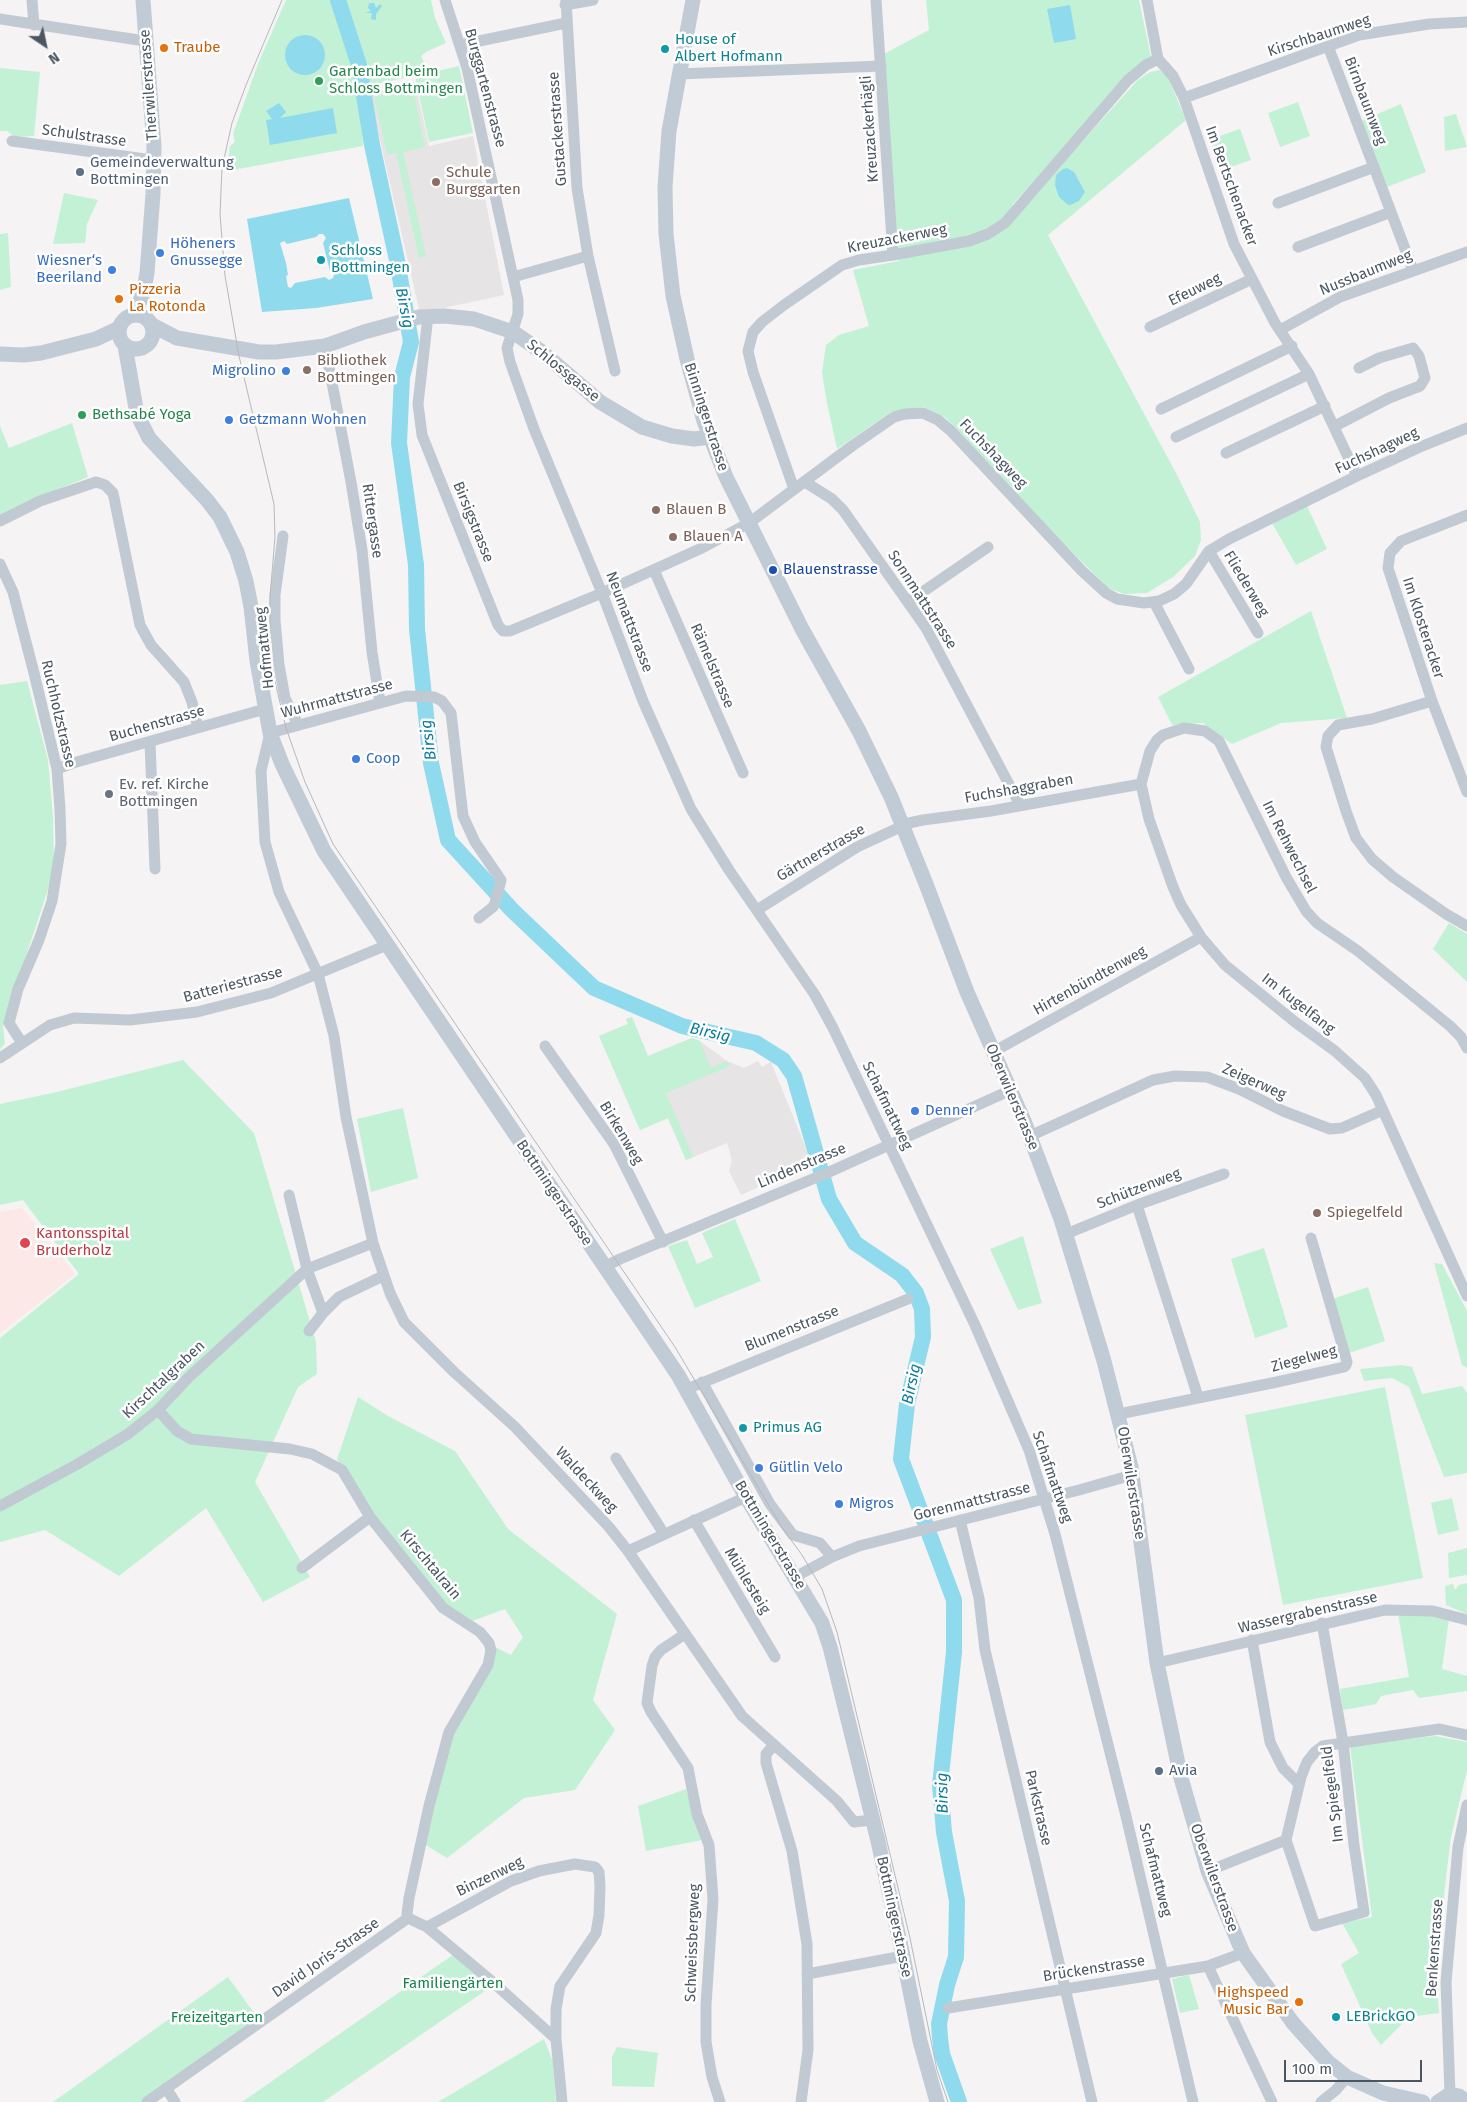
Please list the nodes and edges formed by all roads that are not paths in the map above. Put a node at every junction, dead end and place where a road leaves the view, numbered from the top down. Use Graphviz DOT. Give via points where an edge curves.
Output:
graph roads {
  1 [pos="32,0"];
  2 [pos="143,0"];
  3 [pos="445,0"];
  4 [pos="593,0"];
  5 [pos="693,0"];
  6 [pos="876,0"];
  7 [pos="1147,0"];
  8 [pos="565,2"];
  9 [pos="0,19"];
  10 [pos="1467,22"];
  11 [pos="566,23"];
  12 [pos="34,25"];
  13 [pos="145,41"];
  14 [pos="460,45"];
  15 [pos="1328,46"];
  16 [pos="1158,59"];
  17 [pos="880,66"];
  18 [pos="679,74"];
  19 [pos="1184,98"];
  20 [pos="12,141"];
  21 [pos="153,160"];
  22 [pos="1374,167"];
  23 [pos="1278,203"];
  24 [pos="1392,212"];
  25 [pos="1298,247"];
  26 [pos="1467,252"];
  27 [pos="893,255"];
  28 [pos="588,256"];
  29 [pos="1413,270"];
  30 [pos="513,277"];
  31 [pos="1252,279"];
  32 [pos="422,317"];
  33 [pos="144,319"];
  34 [pos="1150,326"];
  35 [pos="1280,330"];
  36 [pos="513,332"];
  37 [pos="177,338"];
  38 [pos="122,339"];
  39 [pos="146,346"];
  40 [pos="325,346"];
  41 [pos="1292,346"];
  42 [pos="0,354"];
  43 [pos="1359,368"];
  44 [pos="615,371"];
  45 [pos="1309,374"];
  46 [pos="134,399"];
  47 [pos="1325,406"];
  48 [pos="1161,409"];
  49 [pos="1334,426"];
  50 [pos="1467,428"];
  51 [pos="710,437"];
  52 [pos="1176,437"];
  53 [pos="1226,453"];
  54 [pos="1358,476"];
  55 [pos="805,482"];
  56 [pos="794,489"];
  57 [pos="1467,515"];
  58 [pos="0,522"];
  59 [pos="749,524"];
  60 [pos="283,536"];
  61 [pos="988,547"];
  62 [pos="1209,551"];
  63 [pos="0,564"];
  64 [pos="654,570"];
  65 [pos="602,593"];
  66 [pos="908,602"];
  67 [pos="1154,602"];
  68 [pos="1258,633"];
  69 [pos="1189,669"];
  70 [pos="1432,701"];
  71 [pos="380,702"];
  72 [pos="265,710"];
  73 [pos="298,725"];
  74 [pos="198,728"];
  75 [pos="270,733"];
  76 [pos="1163,735"];
  77 [pos="150,742"];
  78 [pos="57,769"];
  79 [pos="743,774"];
  80 [pos="1141,784"];
  81 [pos="1467,792"];
  82 [pos="890,797"];
  83 [pos="1020,805"];
  84 [pos="903,826"];
  85 [pos="155,869"];
  86 [pos="757,910"];
  87 [pos="479,918"];
  88 [pos="1467,926"];
  89 [pos="1201,936"];
  90 [pos="387,945"];
  91 [pos="318,974"];
  92 [pos="22,1043"];
  93 [pos="545,1046"];
  94 [pos="1467,1048"];
  95 [pos="993,1052"];
  96 [pos="0,1058"];
  97 [pos="1011,1090"];
  98 [pos="1383,1110"];
  99 [pos="1030,1136"];
  100 [pos="889,1144"];
  101 [pos="1224,1174"];
  102 [pos="289,1194"];
  103 [pos="1137,1205"];
  104 [pos="1066,1234"];
  105 [pos="1311,1238"];
  106 [pos="663,1242"];
  107 [pos="374,1244"];
  108 [pos="604,1267"];
  109 [pos="307,1270"];
  110 [pos="383,1276"];
  111 [pos="1467,1296"];
  112 [pos="908,1299"];
  113 [pos="323,1313"];
  114 [pos="309,1331"];
  115 [pos="702,1382"];
  116 [pos="686,1389"];
  117 [pos="1198,1397"];
  118 [pos="158,1410"];
  119 [pos="1119,1414"];
  120 [pos="616,1458"];
  121 [pos="1132,1475"];
  122 [pos="746,1497"];
  123 [pos="1044,1499"];
  124 [pos="0,1506"];
  125 [pos="370,1517"];
  126 [pos="694,1520"];
  127 [pos="960,1520"];
  128 [pos="664,1534"];
  129 [pos="628,1551"];
  130 [pos="832,1557"];
  131 [pos="302,1568"];
  132 [pos="795,1577"];
  133 [pos="1467,1620"];
  134 [pos="1324,1623"];
  135 [pos="685,1634"];
  136 [pos="1252,1640"];
  137 [pos="775,1657"];
  138 [pos="1157,1663"];
  139 [pos="1467,1735"];
  140 [pos="1343,1742"];
  141 [pos="774,1745"];
  142 [pos="1298,1783"];
  143 [pos="1467,1805"];
  144 [pos="872,1820"];
  145 [pos="1286,1840"];
  146 [pos="1208,1871"];
  147 [pos="408,1918"];
  148 [pos="427,1927"];
  149 [pos="1243,1953"];
  150 [pos="903,1956"];
  151 [pos="1208,1966"];
  152 [pos="1164,1972"];
  153 [pos="807,1974"];
  154 [pos="1066,1988"];
  155 [pos="948,2008"];
  156 [pos="556,2039"];
  157 [pos="1347,2077"];
  158 [pos="166,2088"];
  159 [pos="1444,2098"];
  160 [pos="147,2102"];
  161 [pos="175,2102"];
  162 [pos="562,2102"];
  163 [pos="720,2102"];
  164 [pos="801,2102"];
  165 [pos="937,2102"];
  166 [pos="1092,2102"];
  167 [pos="1193,2102"];
  168 [pos="1272,2102"];
  169 [pos="1322,2102"];
  170 [pos="1423,2102"];
  171 [pos="1466,2102"];
  1 -- 12 [label="street"];
  2 -- 13 [label="main road, Therwilerstrasse"];
  3 -- 14 [label="street, Burggartenstrasse"];
  4 -- 8 [label="street"];
  5 -- 18 [label="main road, Binningerstrasse"];
  6 -- 17 [label="street, Kreuzackerhägli"];
  7 -- 16 [label="street"];
  8 -- 11 [label="street, Gustackerstrasse"];
  9 -- 12 [label="street"];
  10 -- 15 [label="street, Kirschbaumweg" via="1429,24 1359,35"];
  11 -- 14 [label="street"];
  11 -- 28 [label="street, Gustackerstrasse" via="577,188"];
  12 -- 13 [label="street"];
  13 -- 21 [label="main road, Therwilerstrasse"];
  14 -- 30 [label="street, Burggartenstrasse"];
  15 -- 19 [label="street, Kirschbaumweg"];
  15 -- 22 [label="street, Birnbaumweg"];
  16 -- 19 [label="street, Im Bertschenacker" via="1173,76"];
  16 -- 27 [label="street, Kreuzackerweg" via="1128,80 1005,223 969,241"];
  17 -- 18 [label="street"];
  17 -- 27 [label="street, Kreuzackerhägli"];
  18 -- 51 [label="main road, Binningerstrasse" via="669,131 666,234 673,296"];
  19 -- 31 [label="street, Im Bertschenacker" via="1234,244"];
  20 -- 21 [label="street, Schulstrasse"];
  21 -- 33 [label="main road, Therwilerstrasse" via="150,246 144,290 148,303"];
  22 -- 23 [label="street, Birnbaumweg"];
  22 -- 24 [label="street, Birnbaumweg"];
  24 -- 25 [label="street"];
  24 -- 29 [label="street, Birnbaumweg"];
  26 -- 29 [label="street, Nussbaumweg"];
  27 -- 56 [label="street, Kreuzackerweg" via="842,265 784,305 753,332 748,351 753,372"];
  28 -- 30 [label="street"];
  28 -- 44 [label="street, Gustackerstrasse"];
  29 -- 35 [label="street, Nussbaumweg" via="1340,297"];
  30 -- 36 [label="street, Burggartenstrasse" via="518,300"];
  31 -- 34 [label="street, Efeuweg"];
  31 -- 35 [label="street, Im Bertschenacker"];
  32 -- 36 [label="main road, Schlossgasse" via="474,319"];
  32 -- 40 [label="main road, Schlossgasse"];
  32 -- 65 [label="street, Birsigstrasse" via="418,404 422,435 498,625 503,631 510,631"];
  33 -- 37 [label="main road, Schlossgasse"];
  33 -- 38 [label="main road" via="125,319"];
  33 -- 39 [label="main road" via="154,331"];
  35 -- 41 [label="street, Im Bertschenacker"];
  36 -- 51 [label="main road, Schlossgasse" via="542,352 600,402 642,427 672,436"];
  36 -- 65 [label="street, Neumattstrasse" via="507,348 510,362"];
  37 -- 39 [label="main road, Schlossgasse"];
  37 -- 40 [label="main road, Schlossgasse" via="259,352"];
  38 -- 39 [label="main road" via="130,349"];
  38 -- 42 [label="main road" via="96,339 31,355"];
  38 -- 46 [label="main road, Bottmingerstrasse"];
  39 -- 46 [label="main road"];
  40 -- 71 [label="street, Rittergasse" via="362,550"];
  41 -- 45 [label="street, Im Bertschenacker"];
  41 -- 48 [label="street"];
  43 -- 49 [label="street" via="1412,348 1419,356 1425,378 1420,386"];
  45 -- 47 [label="street, Im Bertschenacker"];
  45 -- 52 [label="street"];
  46 -- 72 [label="main road, Bottmingerstrasse" via="137,414 149,438 207,500 230,536 248,590"];
  47 -- 49 [label="street, Im Bertschenacker"];
  47 -- 53 [label="street"];
  49 -- 54 [label="street, Im Bertschenacker"];
  50 -- 54 [label="street, Fuchshagweg"];
  51 -- 59 [label="main road, Binningerstrasse"];
  54 -- 62 [label="street, Fuchshagweg"];
  55 -- 56 [label="street, Fuchshagweg"];
  55 -- 66 [label="street, Sonnmattstrasse" via="843,510"];
  55 -- 67 [label="street, Fuchshagweg" via="894,417 923,413 951,431 1106,593 1134,603"];
  56 -- 59 [label="street, Fuchshagweg"];
  57 -- 70 [label="street, Im Klosteracker" via="1401,542 1388,559 1388,568"];
  58 -- 74 [label="street" via="40,501 96,482 113,493 140,625 151,645 184,682"];
  59 -- 64 [label="street"];
  59 -- 82 [label="main road, Binningerstrasse" via="859,731"];
  60 -- 73 [label="street, Hofmattweg" via="275,595 278,665 285,698"];
  61 -- 66 [label="street"];
  62 -- 67 [label="street, Fuchshagweg" via="1186,584 1174,594"];
  62 -- 68 [label="street, Fliederweg"];
  63 -- 78 [label="street, Ruchholzstrasse" via="13,592"];
  64 -- 65 [label="street"];
  64 -- 79 [label="street, Rämelstrasse"];
  65 -- 86 [label="street, Neumattstrasse" via="681,790 702,828"];
  66 -- 83 [label="street, Sonnmattstrasse" via="935,643"];
  67 -- 69 [label="street"];
  70 -- 81 [label="street, Im Klosteracker"];
  70 -- 88 [label="street" via="1372,719 1338,725 1328,736 1326,747 1356,838 1372,860"];
  71 -- 73 [label="street, Wuhrmattstrasse"];
  71 -- 87 [label="street, Wuhrmattstrasse" via="406,696 434,697 442,701 451,713 463,816 475,842 501,880 496,903"];
  72 -- 74 [label="street, Buchenstrasse"];
  72 -- 75 [label="main road, Bottmingerstrasse"];
  73 -- 75 [label="street, Wuhrmattstrasse"];
  74 -- 77 [label="street, Buchenstrasse"];
  75 -- 90 [label="main road, Bottmingerstrasse" via="324,851"];
  75 -- 91 [label="street, Waldeckweg" via="261,771 265,838 279,892"];
  76 -- 80 [label="street, Im Kugelfang" via="1150,751"];
  76 -- 94 [label="street, Im Rehwechsel" via="1184,728 1198,729 1219,741 1295,895 1306,910 1317,923 1358,951 1450,1026"];
  77 -- 78 [label="street, Buchenstrasse"];
  77 -- 85 [label="street"];
  78 -- 92 [label="street, Ruchholzstrasse" via="61,844 52,901 18,989 9,1023"];
  80 -- 83 [label="street, Fuchshaggraben"];
  80 -- 89 [label="street, Im Kugelfang" via="1149,819 1173,887"];
  82 -- 84 [label="main road, Oberwilerstrasse"];
  83 -- 84 [label="street, Fuchshaggraben"];
  84 -- 86 [label="street, Gärtnerstrasse" via="856,847"];
  84 -- 95 [label="main road, Oberwilerstrasse"];
  86 -- 100 [label="street, Schafmattweg" via="822,1008"];
  89 -- 95 [label="street, Hirtenbündtenweg"];
  89 -- 98 [label="street, Im Kugelfang" via="1225,965 1365,1078"];
  90 -- 91 [label="street, Batteriestrasse"];
  90 -- 108 [label="main road, Bottmingerstrasse"];
  91 -- 92 [label="street, Batteriestrasse" via="271,993 197,1012 130,1020 74,1018 50,1025"];
  91 -- 107 [label="street, Waldeckweg" via="334,1036 346,1117"];
  92 -- 96 [label="street, Batteriestrasse"];
  93 -- 106 [label="street, Birkenweg" via="614,1144"];
  95 -- 97 [label="main road, Oberwilerstrasse"];
  97 -- 99 [label="main road, Oberwilerstrasse"];
  97 -- 100 [label="street, Lindenstrasse"];
  98 -- 99 [label="street, Zeigerweg" via="1342,1128 1330,1129 1207,1077 1175,1076 1153,1080"];
  98 -- 111 [label="street, Im Kugelfang"];
  99 -- 104 [label="main road, Oberwilerstrasse"];
  100 -- 106 [label="street, Lindenstrasse"];
  100 -- 123 [label="street, Schafmattweg" via="998,1375 1029,1450"];
  101 -- 103 [label="street, Schützenweg"];
  102 -- 109 [label="street"];
  103 -- 104 [label="street, Schützenweg"];
  103 -- 117 [label="street"];
  104 -- 119 [label="main road, Oberwilerstrasse"];
  105 -- 117 [label="street, Ziegelweg" via="1346,1365"];
  106 -- 108 [label="street, Lindenstrasse"];
  107 -- 109 [label="street, Kirschtalgraben"];
  107 -- 110 [label="street, Waldeckweg"];
  108 -- 116 [label="main road, Bottmingerstrasse"];
  109 -- 113 [label="street"];
  109 -- 118 [label="street, Kirschtalgraben" via="189,1377"];
  110 -- 113 [label="street" via="339,1297"];
  110 -- 129 [label="street, Waldeckweg" via="404,1322 515,1427"];
  112 -- 115 [label="street, Blumenstrasse"];
  113 -- 114 [label="street"];
  115 -- 116 [label="street, Blumenstrasse"];
  115 -- 130 [label="street, Bottmingerstrasse" via="770,1504 793,1535 820,1543"];
  116 -- 122 [label="main road, Bottmingerstrasse"];
  117 -- 119 [label="street, Ziegelweg"];
  118 -- 124 [label="street, Kirschtalgraben" via="107,1448"];
  118 -- 125 [label="street, Kirschtalrain" via="177,1431 191,1438 312,1454 342,1470"];
  119 -- 121 [label="main road, Oberwilerstrasse"];
  120 -- 128 [label="street"];
  121 -- 123 [label="street, Gorenmattstrasse"];
  121 -- 138 [label="main road, Oberwilerstrasse"];
  122 -- 126 [label="street"];
  122 -- 132 [label="main road, Bottmingerstrasse"];
  123 -- 127 [label="street, Gorenmattstrasse"];
  123 -- 152 [label="street, Schafmattweg"];
  125 -- 131 [label="street"];
  125 -- 147 [label="street, Kirschtalrain" via="443,1608 480,1632 491,1650 488,1665 449,1732 429,1806 409,1898"];
  126 -- 128 [label="street"];
  126 -- 137 [label="street, Mühlesteig"];
  127 -- 130 [label="street, Gorenmattstrasse" via="859,1546"];
  127 -- 154 [label="street, Parkstrasse" via="979,1598 985,1650"];
  128 -- 129 [label="street"];
  129 -- 135 [label="street, Waldeckweg"];
  130 -- 132 [label="street, Gorenmattstrasse"];
  132 -- 144 [label="main road, Bottmingerstrasse" via="826,1635"];
  133 -- 134 [label="street, Wassergrabenstrasse" via="1434,1611 1385,1610"];
  134 -- 136 [label="street, Wassergrabenstrasse"];
  134 -- 140 [label="street, Im Spiegelfeld"];
  135 -- 141 [label="street, Waldeckweg" via="742,1716"];
  135 -- 163 [label="street, Schweissbergweg" via="655,1657 647,1703 688,1768 695,1808 709,1845 713,1900 706,2042"];
  136 -- 138 [label="street, Wassergrabenstrasse"];
  136 -- 142 [label="street" via="1270,1742 1283,1768"];
  138 -- 146 [label="main road, Oberwilerstrasse" via="1181,1778"];
  139 -- 140 [label="street" via="1439,1729"];
  140 -- 142 [label="street" via="1323,1746 1314,1752"];
  140 -- 145 [label="street, Im Spiegelfeld" via="1364,1912 1315,1926"];
  141 -- 144 [label="street, Waldeckweg" via="836,1801 854,1822"];
  141 -- 153 [label="street" via="766,1754 766,1763 792,1851 807,1944"];
  142 -- 145 [label="street"];
  143 -- 159 [label="street, Benkenstrasse" via="1458,1846 1446,1982"];
  144 -- 150 [label="main road, Bottmingerstrasse"];
  145 -- 146 [label="street"];
  146 -- 149 [label="main road, Oberwilerstrasse"];
  147 -- 148 [label="street"];
  147 -- 158 [label="street, David Joris-Strasse"];
  148 -- 156 [label="street"];
  148 -- 156 [label="street, Binzenweg" via="511,1881 539,1871 575,1864 595,1867 599,1872 600,1886 596,1933 560,1986"];
  149 -- 151 [label="street, Brückenstrasse"];
  149 -- 157 [label="main road, Oberwilerstrasse" via="1293,2023 1327,2061"];
  150 -- 153 [label="street"];
  150 -- 165 [label="main road, Bottmingerstrasse" via="920,2041"];
  151 -- 152 [label="street, Brückenstrasse"];
  151 -- 168 [label="street"];
  152 -- 154 [label="street, Brückenstrasse"];
  152 -- 167 [label="street, Schafmattweg"];
  153 -- 164 [label="street" via="808,2050"];
  154 -- 155 [label="street, Brückenstrasse"];
  154 -- 166 [label="street, Parkstrasse"];
  156 -- 162 [label="street"];
  157 -- 169 [label="street"];
  157 -- 170 [label="main road, Oberwilerstrasse" via="1383,2093"];
  158 -- 160 [label="street, David Joris-Strasse"];
  158 -- 161 [label="street"];
  159 -- 171 [label="main road" via="1459,2096"];
}
